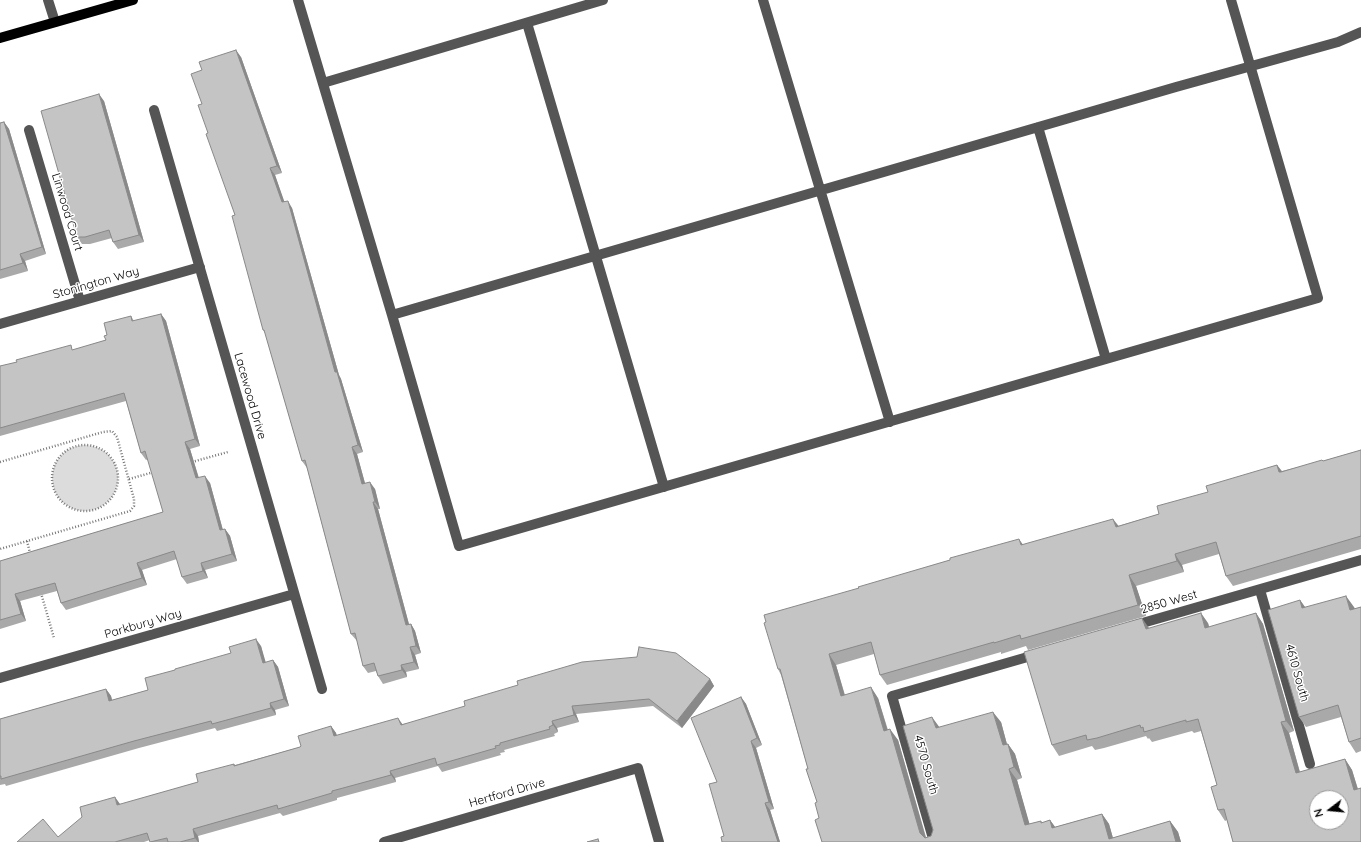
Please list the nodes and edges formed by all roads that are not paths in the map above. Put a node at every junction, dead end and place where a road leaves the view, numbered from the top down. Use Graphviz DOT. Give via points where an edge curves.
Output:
graph roads {
  1 [pos="48,0"];
  2 [pos="133,0"];
  3 [pos="298,0"];
  4 [pos="603,0"];
  5 [pos="763,0"];
  6 [pos="1231,0"];
  7 [pos="55,22"];
  8 [pos="527,22"];
  9 [pos="1361,32"];
  10 [pos="0,38"];
  11 [pos="1251,66"];
  12 [pos="323,83"];
  13 [pos="154,110"];
  14 [pos="1038,127"];
  15 [pos="29,130"];
  16 [pos="821,190"];
  17 [pos="596,256"];
  18 [pos="200,267"];
  19 [pos="80,301"];
  20 [pos="392,315"];
  21 [pos="0,324"];
  22 [pos="1106,359"];
  23 [pos="890,422"];
  24 [pos="664,487"];
  25 [pos="1361,560"];
  26 [pos="1260,590"];
  27 [pos="294,594"];
  28 [pos="1122,630"];
  29 [pos="1045,652"];
  30 [pos="0,678"];
  31 [pos="322,689"];
  32 [pos="1310,764"];
  33 [pos="384,842"];
  34 [pos="660,842"];
  35 [pos="934,842"];
  1 -- 7 [label="street"];
  2 -- 7 [label="main road"];
  3 -- 12 [label="street"];
  4 -- 8 [label="street"];
  5 -- 16 [label="street"];
  6 -- 11 [label="street"];
  7 -- 10 [label="main road"];
  8 -- 12 [label="street"];
  8 -- 17 [label="street"];
  9 -- 11 [label="street" via="1338,42"];
  11 -- 14 [label="street"];
  11 -- 22 [label="street" via="1318,298"];
  12 -- 20 [label="street"];
  13 -- 18 [label="street, Lacewood Drive"];
  14 -- 16 [label="street"];
  14 -- 22 [label="street"];
  15 -- 19 [label="street, Linwood Court"];
  16 -- 17 [label="street"];
  16 -- 23 [label="street"];
  17 -- 20 [label="street"];
  17 -- 24 [label="street"];
  18 -- 19 [label="street, Stonington Way"];
  18 -- 27 [label="street, Lacewood Drive"];
  19 -- 21 [label="street, Stonington Way"];
  20 -- 24 [label="street" via="459,546"];
  22 -- 23 [label="street"];
  23 -- 24 [label="street"];
  25 -- 26 [label="street, 2850 West"];
  26 -- 28 [label="street, 2850 West"];
  26 -- 32 [label="street, 4610 South"];
  27 -- 30 [label="street, Parkbury Way"];
  27 -- 31 [label="street, Lacewood Drive"];
  29 -- 35 [label="street, 4570 South" via="892,696"];
  33 -- 34 [label="street, Hertford Drive" via="638,768"];
}
